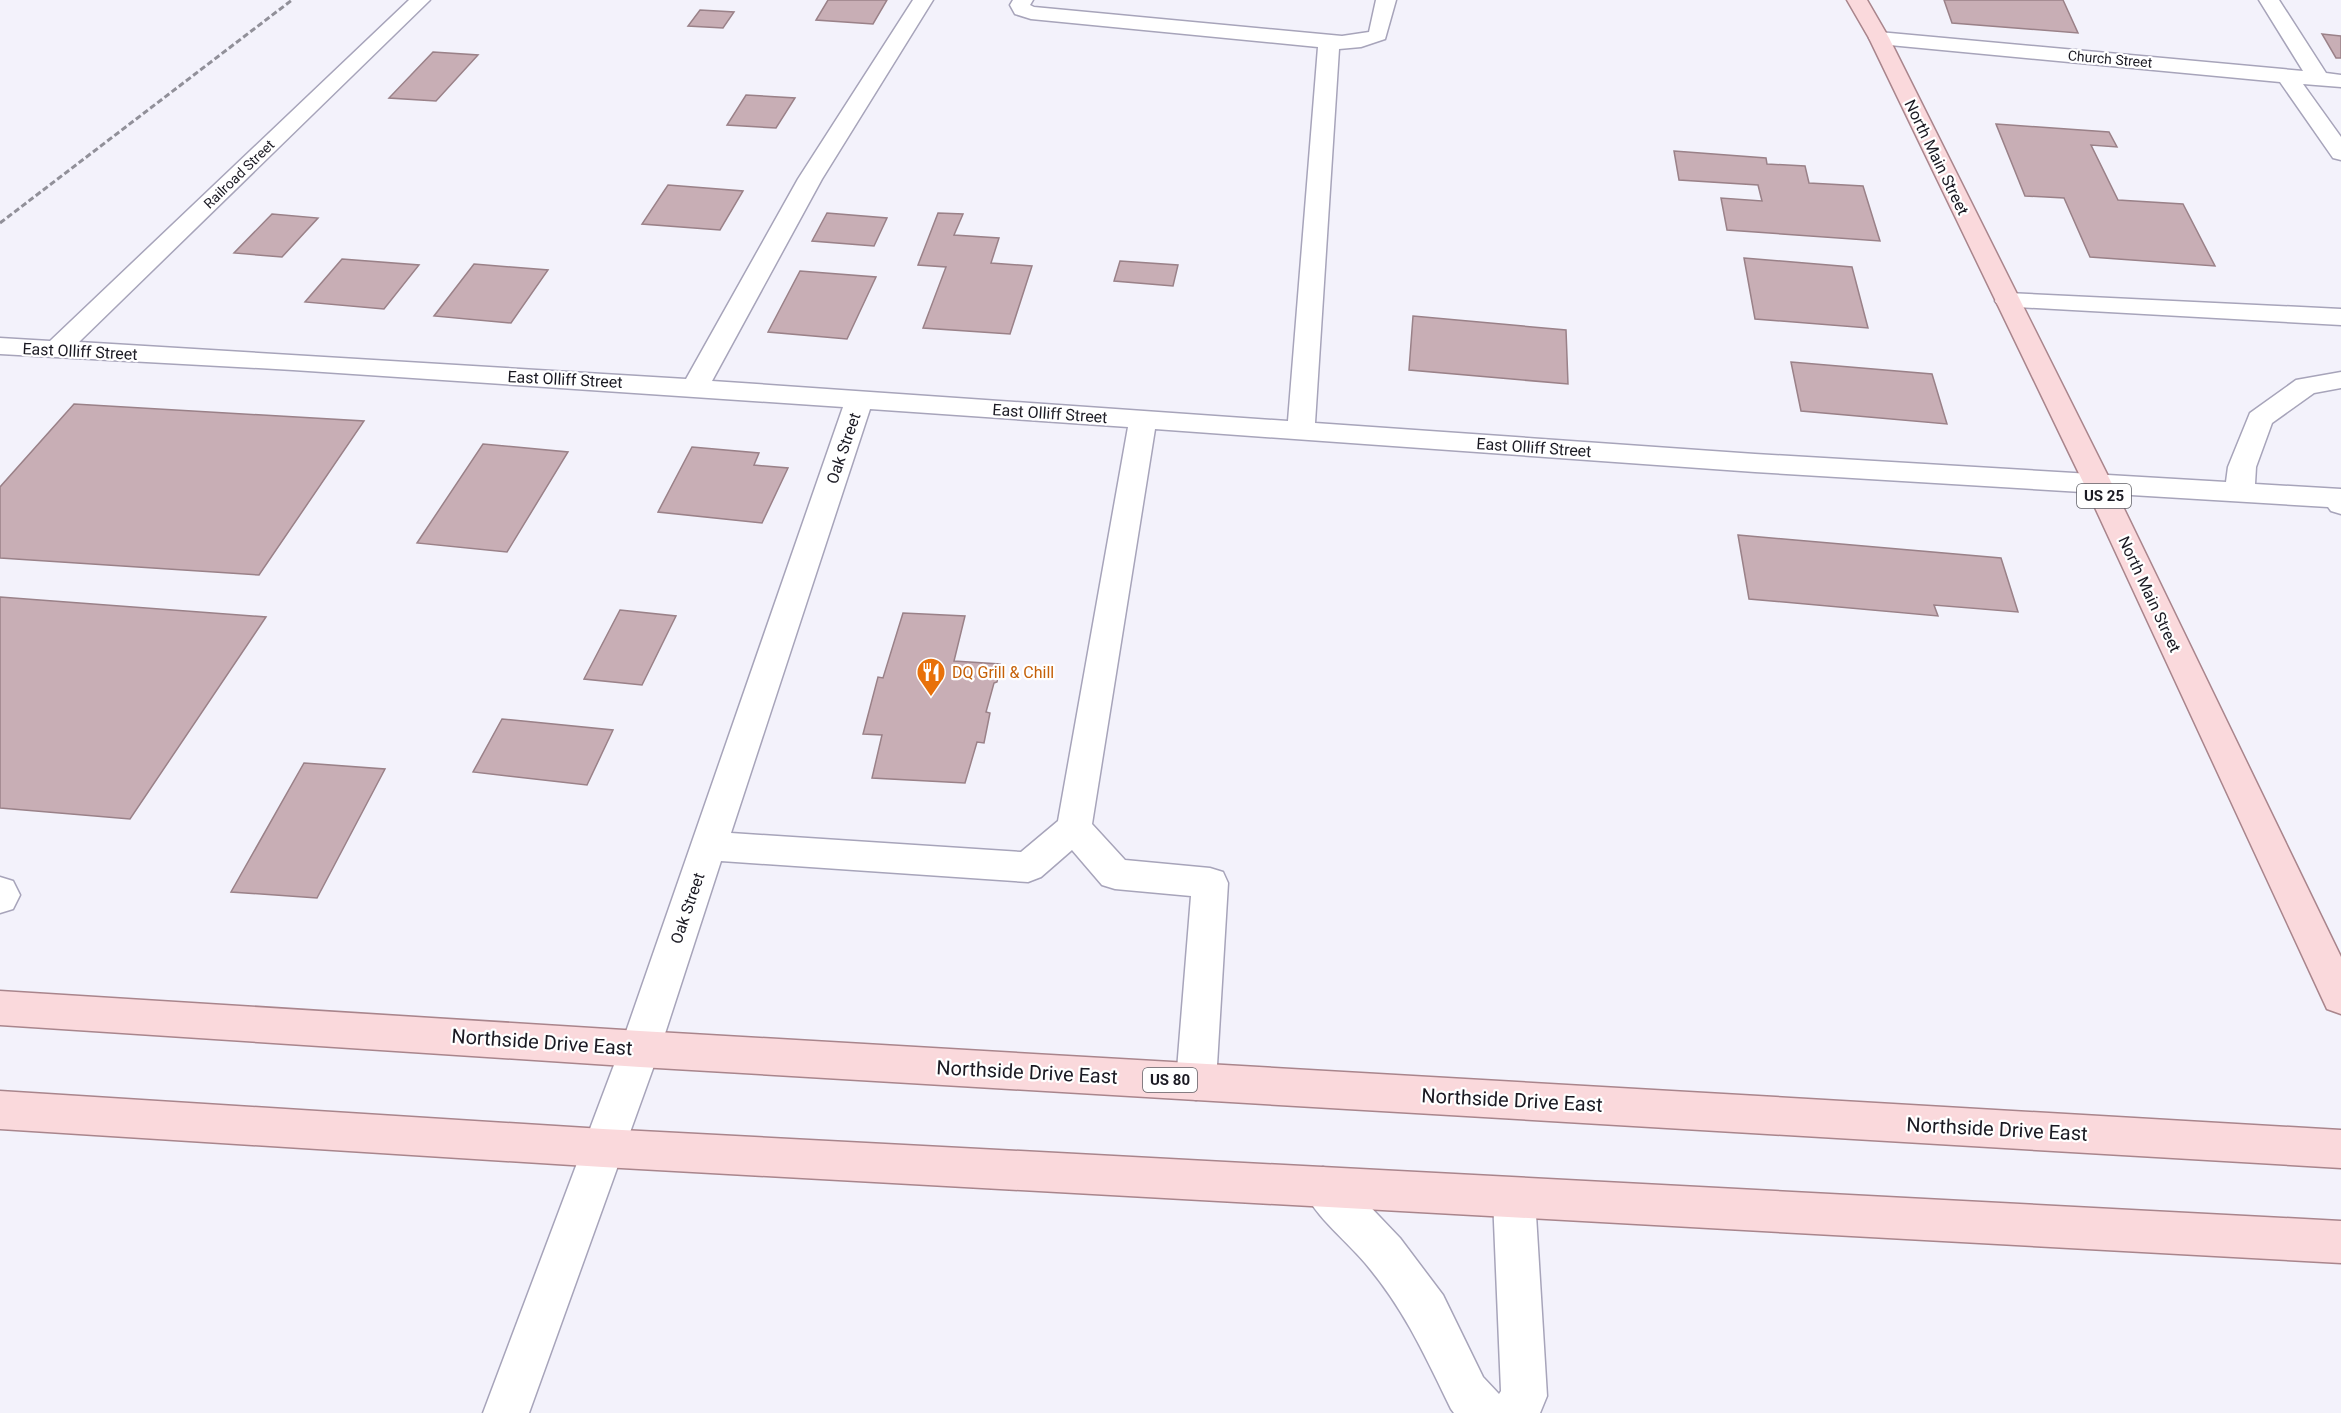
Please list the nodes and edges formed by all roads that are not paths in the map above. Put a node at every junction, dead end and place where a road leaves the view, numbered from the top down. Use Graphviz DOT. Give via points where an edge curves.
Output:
graph roads {
  1 [pos="420,0"];
  2 [pos="923,0"];
  3 [pos="1023,0"];
  4 [pos="1386,0"];
  5 [pos="1857,0"];
  6 [pos="2269,0"];
  7 [pos="1879,38"];
  8 [pos="1329,42"];
  9 [pos="2287,76"];
  10 [pos="2319,79"];
  11 [pos="2341,81"];
  12 [pos="2341,153"];
  13 [pos="2008,301"];
  14 [pos="2341,317"];
  15 [pos="0,346"];
  16 [pos="57,349"];
  17 [pos="2341,380"];
  18 [pos="695,387"];
  19 [pos="859,400"];
  20 [pos="1143,420"];
  21 [pos="1301,431"];
  22 [pos="2099,486"];
  23 [pos="2240,492"];
  24 [pos="2341,504"];
  25 [pos="1074,828"];
  26 [pos="708,846"];
  27 [pos="0,892"];
  28 [pos="0,898"];
  29 [pos="2341,997"];
  30 [pos="0,1008"];
  31 [pos="640,1049"];
  32 [pos="1196,1082"];
  33 [pos="0,1110"];
  34 [pos="603,1148"];
  35 [pos="2341,1149"];
  36 [pos="1323,1187"];
  37 [pos="1514,1198"];
  38 [pos="2341,1242"];
  39 [pos="506,1413"];
  40 [pos="1485,1413"];
  41 [pos="1514,1413"];
  1 -- 16 [label="street, Railroad Street"];
  2 -- 18 [label="street" via="810,179"];
  3 -- 8 [label="street" via="1022,10 1030,13"];
  4 -- 8 [label="street" via="1378,35 1350,43"];
  5 -- 7 [label="main road, North Main Street / US 25"];
  6 -- 10 [label="street"];
  7 -- 9 [label="street, Church Street"];
  7 -- 13 [label="main road, North Main Street / US 25"];
  8 -- 21 [label="street"];
  9 -- 10 [label="street, Church Street"];
  9 -- 12 [label="street"];
  10 -- 11 [label="street, Church Street"];
  13 -- 14 [label="street"];
  13 -- 22 [label="main road, North Main Street / US 25"];
  15 -- 16 [label="street, East Olliff Street"];
  16 -- 18 [label="street, East Olliff Street"];
  17 -- 23 [label="street" via="2306,386 2260,419 2242,467"];
  18 -- 19 [label="street, East Olliff Street"];
  19 -- 20 [label="street, East Olliff Street"];
  19 -- 26 [label="street, Oak Street"];
  20 -- 21 [label="street, East Olliff Street"];
  20 -- 25 [label="street"];
  21 -- 22 [label="street, East Olliff Street"];
  22 -- 23 [label="street, East Olliff Street"];
  22 -- 29 [label="main road, North Main Street / US 25"];
  23 -- 24 [label="street, East Olliff Street" via="2340,498"];
  25 -- 26 [label="street" via="1028,867"];
  25 -- 32 [label="street" via="1115,874 1210,883"];
  26 -- 31 [label="street, Oak Street"];
  27 -- 28 [label="street"];
  30 -- 31 [label="main road, Northside Drive East / US 80"];
  31 -- 32 [label="main road, Northside Drive East / US 80"];
  31 -- 34 [label="street, Oak Street"];
  32 -- 35 [label="main road, Northside Drive East / US 80"];
  33 -- 34 [label="main road"];
  34 -- 36 [label="main road"];
  34 -- 39 [label="street, Oak Street"];
  36 -- 37 [label="main road"];
  36 -- 40 [label="street" via="1385,1253 1427,1311 1467,1393"];
  37 -- 38 [label="main road"];
  37 -- 41 [label="street" via="1524,1396"];
}
